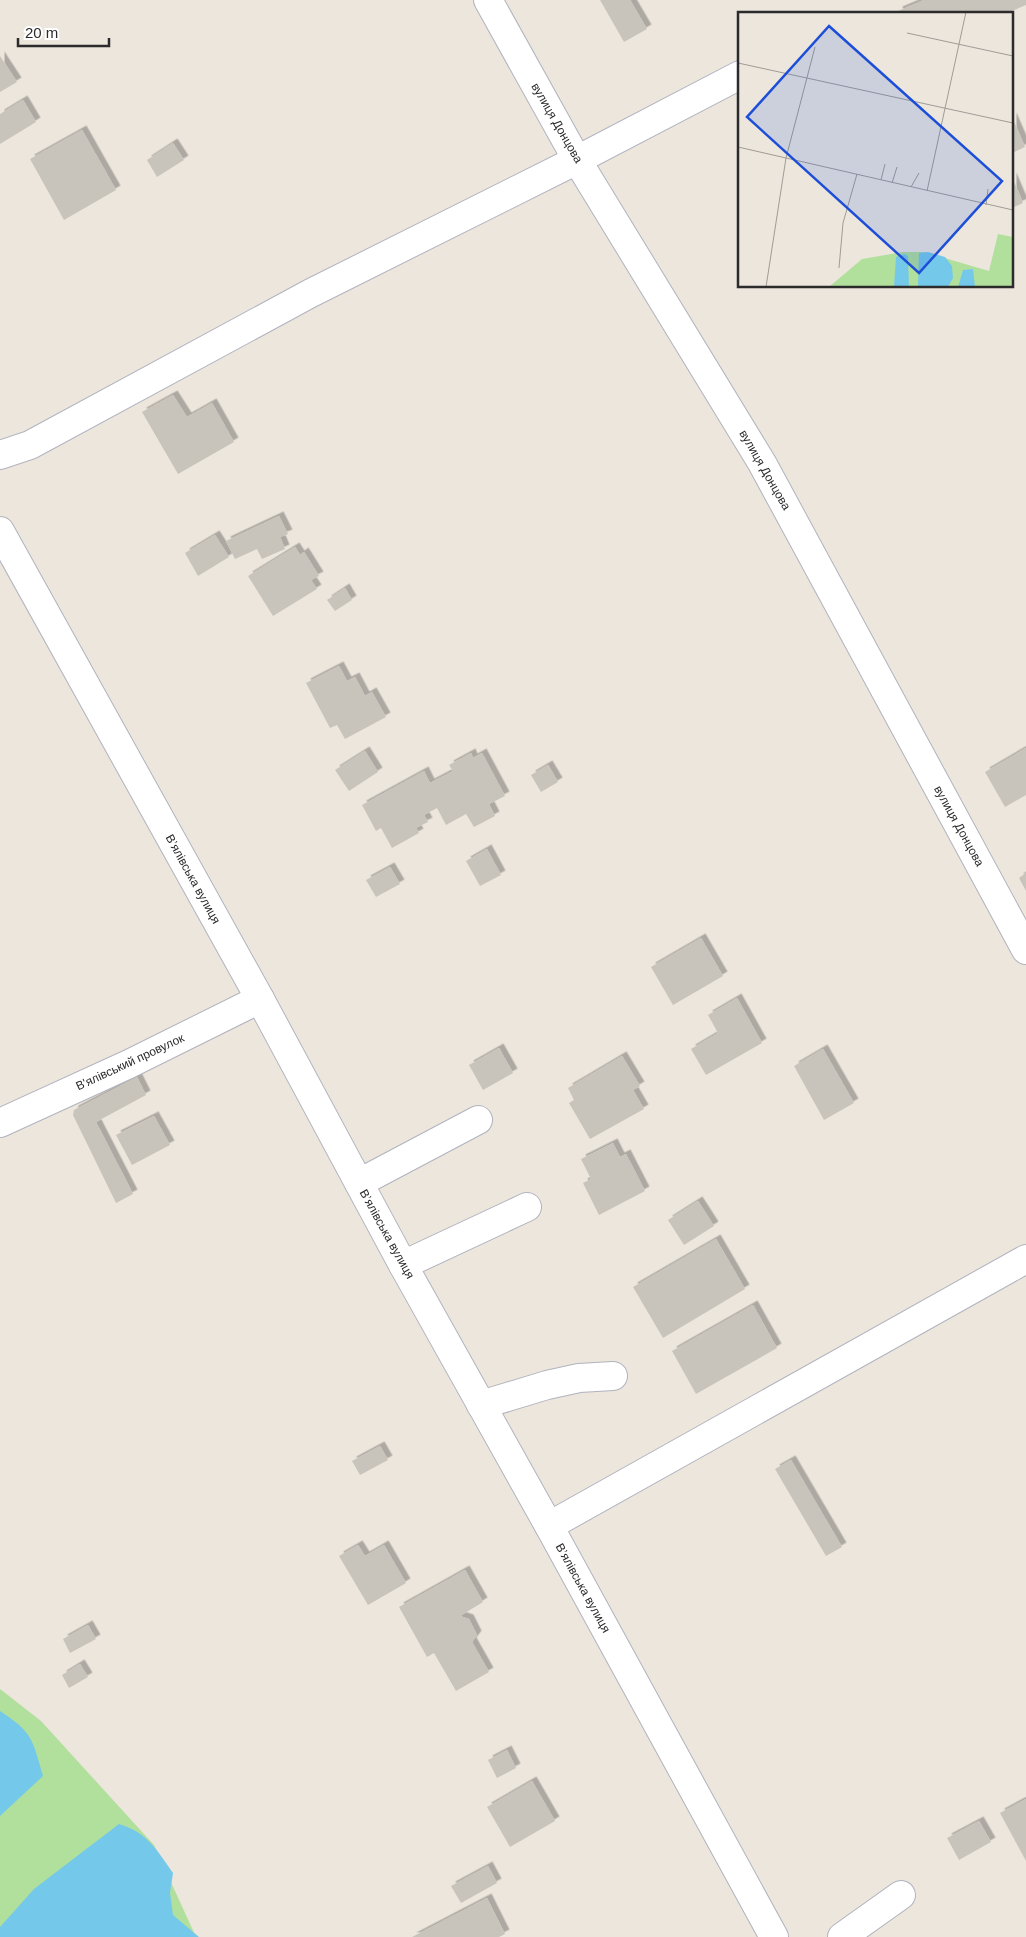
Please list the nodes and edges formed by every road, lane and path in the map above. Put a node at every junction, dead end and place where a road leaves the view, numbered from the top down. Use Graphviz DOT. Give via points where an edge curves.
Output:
graph roads {
  1 [pos="488,0"];
  2 [pos="738,76"];
  3 [pos="577,160"];
  4 [pos="0,455"];
  5 [pos="0,531"];
  6 [pos="1026,950"];
  7 [pos="260,999"];
  8 [pos="478,1120"];
  9 [pos="0,1123"];
  10 [pos="359,1183"];
  11 [pos="528,1207"];
  12 [pos="1026,1259"];
  13 [pos="403,1265"];
  14 [pos="614,1376"];
  15 [pos="481,1405"];
  16 [pos="549,1526"];
  17 [pos="901,1895"];
  18 [pos="774,1937"];
  19 [pos="842,1937"];
  1 -- 3 [label="street, вулиця Донцова"];
  2 -- 3 [label="street"];
  3 -- 4 [label="street" via="311,293 30,445"];
  3 -- 6 [label="street, вулиця Донцова" via="762,462"];
  5 -- 7 [label="street, В’ялівська вулиця"];
  7 -- 9 [label="street, В'ялівський провулок"];
  7 -- 10 [label="street, В’ялівська вулиця"];
  8 -- 10 [label="street"];
  10 -- 13 [label="street, В’ялівська вулиця"];
  11 -- 13 [label="street"];
  12 -- 16 [label="street"];
  13 -- 15 [label="street, В’ялівська вулиця"];
  14 -- 15 [label="street" via="579,1378"];
  15 -- 16 [label="street, В’ялівська вулиця"];
  16 -- 18 [label="street, В’ялівська вулиця"];
  17 -- 19 [label="street"];
}
